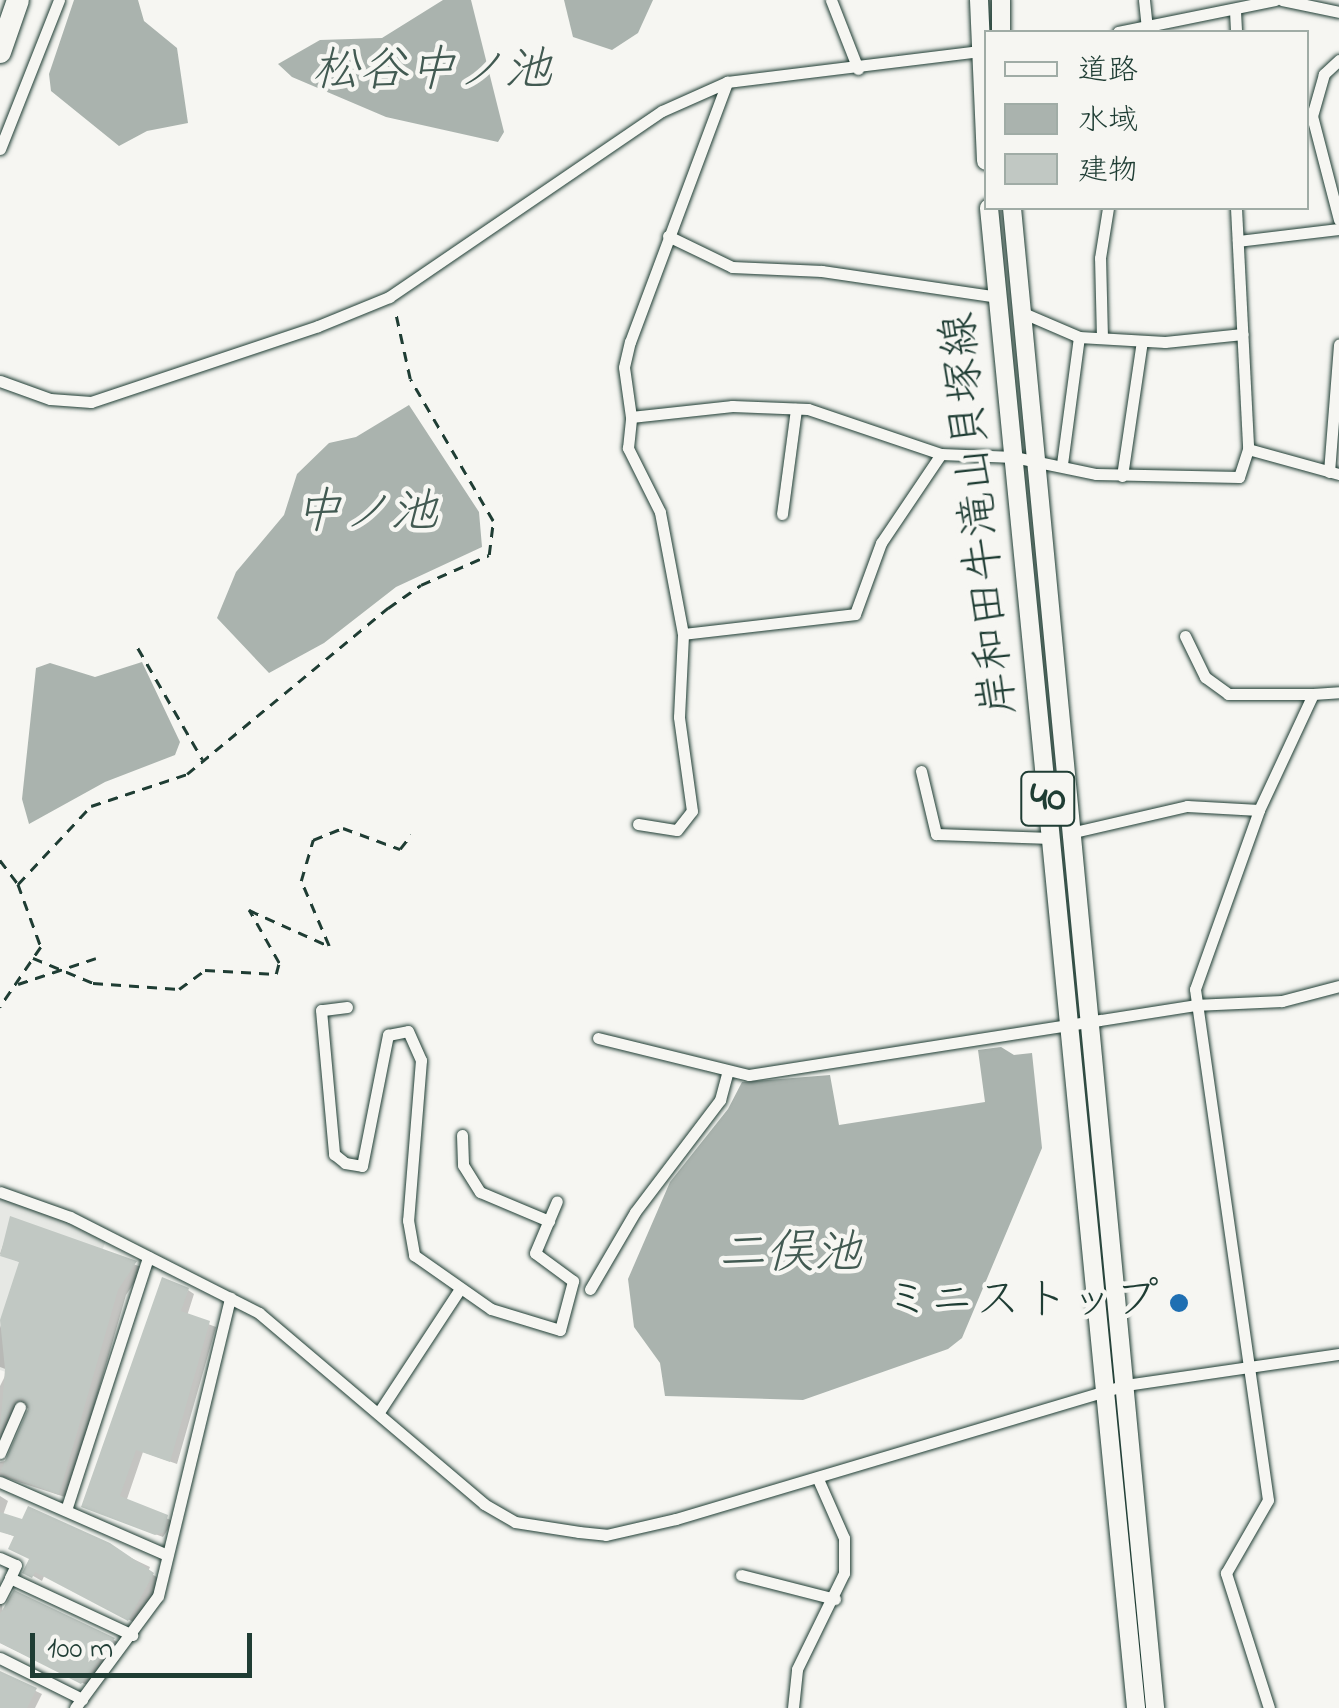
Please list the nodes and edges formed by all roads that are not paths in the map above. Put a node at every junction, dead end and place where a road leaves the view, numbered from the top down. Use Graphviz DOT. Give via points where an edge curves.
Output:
graph roads {
  1 [pos="18,0"];
  2 [pos="58,0"];
  3 [pos="831,0"];
  4 [pos="979,0"];
  5 [pos="1002,0"];
  6 [pos="1144,0"];
  7 [pos="1279,0"];
  8 [pos="1235,11"];
  9 [pos="1339,12"];
  10 [pos="1147,27"];
  11 [pos="1001,30"];
  12 [pos="1130,30"];
  13 [pos="1236,30"];
  14 [pos="983,51"];
  15 [pos="0,52"];
  16 [pos="1339,60"];
  17 [pos="858,69"];
  18 [pos="727,82"];
  19 [pos="984,88"];
  20 [pos="1309,131"];
  21 [pos="0,149"];
  22 [pos="990,210"];
  23 [pos="1012,210"];
  24 [pos="1108,210"];
  25 [pos="1236,210"];
  26 [pos="1339,220"];
  27 [pos="1339,229"];
  28 [pos="668,236"];
  29 [pos="1238,241"];
  30 [pos="998,297"];
  31 [pos="1021,312"];
  32 [pos="1242,334"];
  33 [pos="1079,336"];
  34 [pos="1102,338"];
  35 [pos="1142,341"];
  36 [pos="1339,344"];
  37 [pos="0,380"];
  38 [pos="796,409"];
  39 [pos="631,416"];
  40 [pos="1248,449"];
  41 [pos="941,454"];
  42 [pos="1014,457"];
  43 [pos="1037,460"];
  44 [pos="1062,464"];
  45 [pos="1334,473"];
  46 [pos="1122,476"];
  47 [pos="782,514"];
  48 [pos="683,634"];
  49 [pos="1185,636"];
  50 [pos="1339,692"];
  51 [pos="1314,694"];
  52 [pos="921,771"];
  53 [pos="1259,810"];
  54 [pos="638,824"];
  55 [pos="1061,836"];
  56 [pos="1339,986"];
  57 [pos="1194,1005"];
  58 [pos="347,1007"];
  59 [pos="1080,1024"];
  60 [pos="598,1038"];
  61 [pos="727,1072"];
  62 [pos="462,1134"];
  63 [pos="0,1192"];
  64 [pos="558,1201"];
  65 [pos="549,1221"];
  66 [pos="148,1258"];
  67 [pos="590,1289"];
  68 [pos="460,1290"];
  69 [pos="230,1298"];
  70 [pos="1339,1354"];
  71 [pos="1250,1368"];
  72 [pos="1126,1385"];
  73 [pos="1106,1391"];
  74 [pos="20,1407"];
  75 [pos="378,1412"];
  76 [pos="0,1453"];
  77 [pos="818,1479"];
  78 [pos="0,1482"];
  79 [pos="66,1510"];
  80 [pos="167,1555"];
  81 [pos="0,1558"];
  82 [pos="742,1576"];
  83 [pos="10,1578"];
  84 [pos="0,1598"];
  85 [pos="836,1600"];
  86 [pos="132,1635"];
  87 [pos="0,1658"];
  88 [pos="78,1704"];
  89 [pos="794,1708"];
  90 [pos="1136,1708"];
  91 [pos="1155,1708"];
  92 [pos="1269,1708"];
  1 -- 15 [label="highway"];
  2 -- 21 [label="street"];
  3 -- 17 [label="street"];
  4 -- 14 [label="main road"];
  5 -- 11 [label="main road"];
  6 -- 10 [label="street"];
  7 -- 8 [label="street"];
  7 -- 9 [label="street"];
  8 -- 10 [label="street"];
  8 -- 13 [label="street"];
  10 -- 12 [label="street"];
  14 -- 17 [label="street"];
  14 -- 19 [label="main road"];
  16 -- 20 [label="street" via="1320,84"];
  17 -- 18 [label="street"];
  18 -- 28 [label="street"];
  18 -- 37 [label="street" via="662,111 392,294 90,402 50,398"];
  20 -- 26 [label="street"];
  22 -- 30 [label="main road, 岸和田牛滝山貝塚線 / 40"];
  23 -- 31 [label="main road, 岸和田牛滝山貝塚線 / 40"];
  24 -- 34 [label="street" via="1100,258"];
  25 -- 29 [label="street"];
  27 -- 29 [label="street"];
  28 -- 30 [label="street" via="732,267 858,276"];
  28 -- 39 [label="street" via="624,367"];
  29 -- 32 [label="street"];
  30 -- 42 [label="main road, 岸和田牛滝山貝塚線 / 40"];
  31 -- 33 [label="street"];
  31 -- 43 [label="main road, 岸和田牛滝山貝塚線 / 40"];
  32 -- 35 [label="street"];
  32 -- 40 [label="street"];
  33 -- 34 [label="street"];
  33 -- 44 [label="street"];
  34 -- 35 [label="street"];
  35 -- 46 [label="street"];
  36 -- 45 [label="street"];
  38 -- 39 [label="street" via="732,406"];
  38 -- 41 [label="street" via="862,423"];
  38 -- 47 [label="street"];
  39 -- 48 [label="street" via="628,448 660,512"];
  40 -- 45 [label="street"];
  40 -- 46 [label="street" via="1240,477 1183,471"];
  41 -- 42 [label="street"];
  41 -- 48 [label="street" via="880,543 855,614"];
  42 -- 43 [label="street"];
  42 -- 55 [label="main road, 岸和田牛滝山貝塚線 / 40"];
  43 -- 44 [label="street"];
  43 -- 55 [label="main road, 岸和田牛滝山貝塚線 / 40"];
  44 -- 46 [label="street"];
  48 -- 54 [label="street" via="679,717 692,810 677,830"];
  49 -- 51 [label="street" via="1205,677 1228,694"];
  50 -- 51 [label="street"];
  51 -- 53 [label="street"];
  52 -- 55 [label="street" via="936,834"];
  53 -- 55 [label="street" via="1187,806"];
  53 -- 57 [label="street" via="1208,941"];
  55 -- 59 [label="main road, 岸和田牛滝山貝塚線 / 40"];
  56 -- 57 [label="street" via="1282,1001"];
  57 -- 59 [label="street"];
  57 -- 71 [label="street"];
  58 -- 68 [label="street" via="320,1010 334,1154 362,1166 388,1034 408,1031 421,1060 421,1098 408,1242"];
  59 -- 61 [label="street" via="827,1068"];
  59 -- 72 [label="main road, 岸和田牛滝山貝塚線 / 40"];
  59 -- 73 [label="main road, 岸和田牛滝山貝塚線 / 40"];
  60 -- 61 [label="street"];
  61 -- 67 [label="street" via="720,1100 635,1212"];
  62 -- 65 [label="street" via="463,1165 480,1192"];
  63 -- 66 [label="street" via="70,1217"];
  64 -- 65 [label="street"];
  65 -- 68 [label="street" via="535,1252 572,1281 560,1330 513,1319"];
  66 -- 69 [label="street"];
  66 -- 79 [label="street"];
  68 -- 75 [label="street"];
  69 -- 75 [label="street" via="259,1313"];
  69 -- 80 [label="street"];
  70 -- 71 [label="street"];
  71 -- 72 [label="street"];
  71 -- 92 [label="street" via="1268,1500 1226,1573"];
  72 -- 73 [label="street"];
  72 -- 91 [label="main road, 岸和田牛滝山貝塚線 / 40"];
  73 -- 77 [label="street"];
  73 -- 90 [label="main road, 岸和田牛滝山貝塚線 / 40"];
  74 -- 76 [label="street"];
  75 -- 77 [label="street" via="484,1504 515,1522 579,1532 641,1528"];
  77 -- 85 [label="street" via="846,1553"];
  78 -- 79 [label="street"];
  79 -- 80 [label="street"];
  80 -- 86 [label="street" via="158,1596"];
  81 -- 83 [label="street" via="16,1565"];
  82 -- 85 [label="street"];
  83 -- 84 [label="street"];
  83 -- 86 [label="street"];
  85 -- 89 [label="street" via="797,1669"];
  86 -- 88 [label="street"];
  87 -- 88 [label="street"];
}
